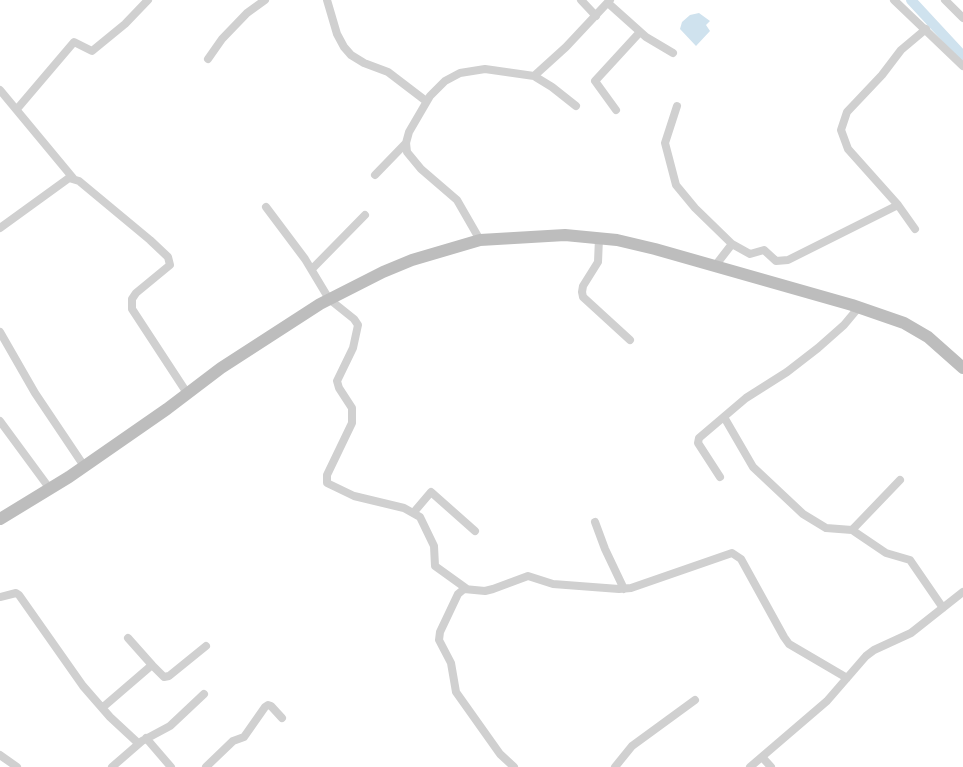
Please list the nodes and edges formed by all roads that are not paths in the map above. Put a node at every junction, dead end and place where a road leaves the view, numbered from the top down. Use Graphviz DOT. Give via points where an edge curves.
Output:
graph roads {
  1 [pos="148,0"];
  2 [pos="265,0"];
  3 [pos="327,0"];
  4 [pos="581,0"];
  5 [pos="894,0"];
  6 [pos="945,0"];
  7 [pos="609,1"];
  8 [pos="596,16"];
  9 [pos="963,18"];
  10 [pos="926,29"];
  11 [pos="640,32"];
  12 [pos="673,53"];
  13 [pos="208,59"];
  14 [pos="963,66"];
  15 [pos="534,76"];
  16 [pos="0,90"];
  17 [pos="426,101"];
  18 [pos="576,106"];
  19 [pos="677,106"];
  20 [pos="17,109"];
  21 [pos="616,110"];
  22 [pos="406,142"];
  23 [pos="375,175"];
  24 [pos="73,178"];
  25 [pos="898,206"];
  26 [pos="266,207"];
  27 [pos="365,215"];
  28 [pos="0,228"];
  29 [pos="915,229"];
  30 [pos="599,238"];
  31 [pos="480,240"];
  32 [pos="732,244"];
  33 [pos="715,266"];
  34 [pos="312,269"];
  35 [pos="329,299"];
  36 [pos="859,307"];
  37 [pos="0,332"];
  38 [pos="630,340"];
  39 [pos="963,368"];
  40 [pos="188,393"];
  41 [pos="724,417"];
  42 [pos="0,420"];
  43 [pos="84,466"];
  44 [pos="720,477"];
  45 [pos="900,480"];
  46 [pos="50,489"];
  47 [pos="414,512"];
  48 [pos="0,519"];
  49 [pos="595,522"];
  50 [pos="852,530"];
  51 [pos="475,531"];
  52 [pos="467,589"];
  53 [pos="624,589"];
  54 [pos="963,592"];
  55 [pos="0,597"];
  56 [pos="943,608"];
  57 [pos="128,638"];
  58 [pos="206,646"];
  59 [pos="152,665"];
  60 [pos="847,678"];
  61 [pos="204,694"];
  62 [pos="695,700"];
  63 [pos="102,708"];
  64 [pos="282,718"];
  65 [pos="142,741"];
  66 [pos="0,755"];
  67 [pos="762,757"];
  68 [pos="17,767"];
  69 [pos="112,767"];
  70 [pos="171,767"];
  71 [pos="206,767"];
  72 [pos="514,767"];
  73 [pos="615,767"];
  74 [pos="750,767"];
  75 [pos="771,767"];
  1 -- 20 [label="street" via="92,51 74,42"];
  2 -- 13 [label="street" via="247,13"];
  3 -- 17 [label="street" via="337,34 351,55 388,72"];
  4 -- 8 [label="street"];
  5 -- 10 [label="street"];
  6 -- 9 [label="street"];
  7 -- 8 [label="street"];
  7 -- 11 [label="street"];
  8 -- 15 [label="street"];
  10 -- 14 [label="street"];
  10 -- 25 [label="street" via="901,50 848,112 841,130 848,149"];
  11 -- 12 [label="street"];
  11 -- 21 [label="street" via="595,81"];
  15 -- 17 [label="street" via="485,69 460,73 445,81"];
  15 -- 18 [label="street"];
  16 -- 20 [label="street"];
  17 -- 22 [label="street"];
  19 -- 32 [label="street" via="665,143 676,185"];
  20 -- 24 [label="street"];
  22 -- 23 [label="street"];
  22 -- 31 [label="street" via="411,159 457,200"];
  24 -- 28 [label="street" via="63,181"];
  24 -- 40 [label="street" via="171,261 168,269 136,293 130,304"];
  25 -- 29 [label="street"];
  25 -- 32 [label="street" via="788,260 776,261 764,250 750,254"];
  26 -- 34 [label="street"];
  27 -- 34 [label="street"];
  30 -- 31 [label="street" via="565,235"];
  30 -- 33 [label="street"];
  30 -- 38 [label="street" via="597,262 583,286 583,297"];
  31 -- 35 [label="street" via="412,260"];
  32 -- 33 [label="street"];
  33 -- 36 [label="street"];
  34 -- 35 [label="street"];
  35 -- 40 [label="street"];
  35 -- 47 [label="street" via="354,319 358,332 337,381 352,408 352,423 327,475 327,483 354,496"];
  36 -- 39 [label="street" via="916,329"];
  36 -- 41 [label="street" via="818,348 750,394"];
  37 -- 43 [label="street"];
  40 -- 43 [label="street"];
  41 -- 44 [label="street" via="698,440"];
  41 -- 50 [label="street" via="753,467 802,514 826,528"];
  42 -- 46 [label="street"];
  43 -- 46 [label="street"];
  45 -- 50 [label="street"];
  46 -- 48 [label="street"];
  47 -- 51 [label="street" via="431,492"];
  47 -- 52 [label="street" via="423,520 434,546 435,566"];
  49 -- 53 [label="street"];
  50 -- 56 [label="street" via="885,553 910,560"];
  52 -- 53 [label="street" via="485,591 528,576 553,584"];
  52 -- 72 [label="street" via="458,594 439,640 451,663 456,692 500,754"];
  53 -- 60 [label="street" via="732,553 741,559 789,644"];
  54 -- 56 [label="street"];
  55 -- 63 [label="street" via="19,595"];
  56 -- 60 [label="street" via="911,633 874,650"];
  57 -- 59 [label="street"];
  58 -- 59 [label="street" via="169,676 165,677"];
  59 -- 63 [label="street"];
  60 -- 67 [label="street" via="827,701"];
  61 -- 65 [label="street" via="170,726"];
  62 -- 73 [label="street" via="632,746"];
  63 -- 65 [label="street" via="123,731"];
  64 -- 71 [label="street" via="268,705 244,737 233,741"];
  65 -- 69 [label="street"];
  65 -- 70 [label="street"];
  66 -- 68 [label="street"];
  67 -- 74 [label="street"];
  67 -- 75 [label="street"];
}
